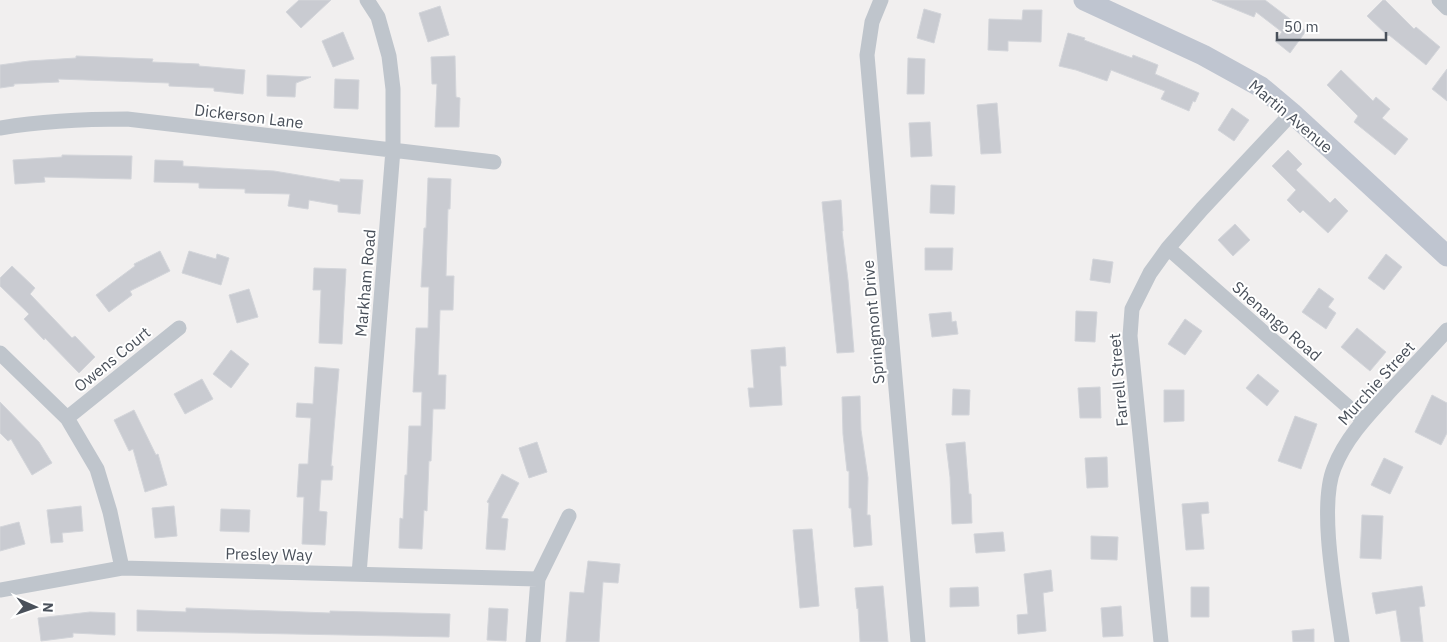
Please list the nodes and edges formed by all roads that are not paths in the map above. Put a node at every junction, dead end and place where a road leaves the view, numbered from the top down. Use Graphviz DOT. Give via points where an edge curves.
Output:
graph roads {
  1 [pos="367,0"];
  2 [pos="881,0"];
  3 [pos="1084,0"];
  4 [pos="1439,0"];
  5 [pos="1447,8"];
  6 [pos="1292,112"];
  7 [pos="0,128"];
  8 [pos="393,150"];
  9 [pos="494,162"];
  10 [pos="1168,248"];
  11 [pos="1447,256"];
  12 [pos="179,328"];
  13 [pos="1447,330"];
  14 [pos="0,353"];
  15 [pos="67,418"];
  16 [pos="1363,420"];
  17 [pos="569,516"];
  18 [pos="122,568"];
  19 [pos="359,574"];
  20 [pos="538,579"];
  21 [pos="0,590"];
  22 [pos="533,642"];
  23 [pos="918,642"];
  24 [pos="1161,642"];
  25 [pos="1342,642"];
  1 -- 8 [label="street, Markham Road" via="378,17 389,56 393,89"];
  2 -- 23 [label="street, Springmont Drive" via="872,22 867,55"];
  3 -- 6 [label="street, Martin Avenue" via="1211,60 1261,87"];
  4 -- 5 [label="street"];
  6 -- 10 [label="street, Farrell Street"];
  6 -- 11 [label="street, Martin Avenue"];
  7 -- 8 [label="street, Dickerson Lane" via="32,122 127,119"];
  8 -- 9 [label="street, Dickerson Lane"];
  8 -- 19 [label="street, Markham Road"];
  10 -- 16 [label="street, Shenango Road"];
  10 -- 24 [label="street, Farrell Street" via="1150,273 1132,309 1130,336"];
  12 -- 15 [label="street, Owens Court"];
  13 -- 16 [label="street, Murchie Street"];
  14 -- 15 [label="street"];
  15 -- 18 [label="street" via="97,469"];
  16 -- 25 [label="street, Murchie Street" via="1333,469 1328,499"];
  17 -- 20 [label="street"];
  18 -- 19 [label="street, Presley Way"];
  18 -- 21 [label="street, Presley Way"];
  19 -- 20 [label="street, Presley Way"];
  20 -- 22 [label="street"];
}
